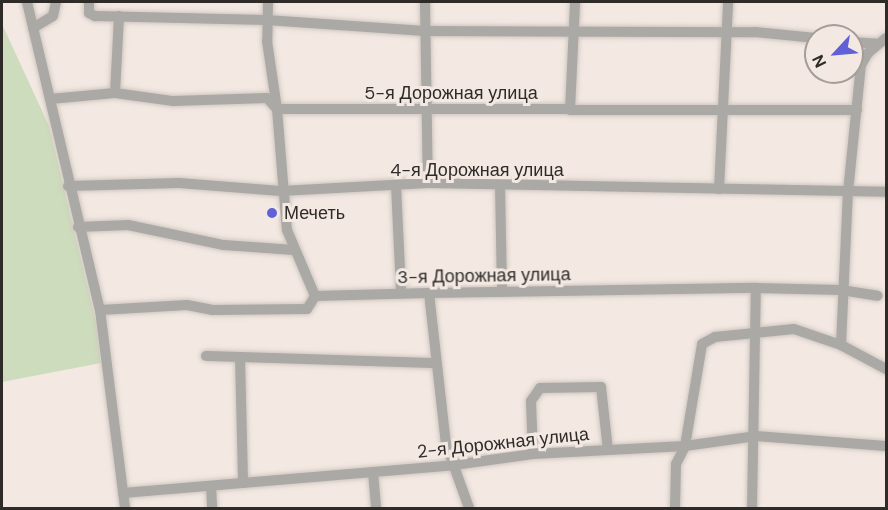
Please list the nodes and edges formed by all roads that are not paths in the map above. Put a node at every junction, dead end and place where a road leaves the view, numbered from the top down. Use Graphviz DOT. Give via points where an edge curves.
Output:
graph roads {
  1 [pos="27,2"];
  2 [pos="56,2"];
  3 [pos="89,2"];
  4 [pos="268,2"];
  5 [pos="425,2"];
  6 [pos="575,2"];
  7 [pos="728,2"];
  8 [pos="119,16"];
  9 [pos="267,20"];
  10 [pos="33,28"];
  11 [pos="425,31"];
  12 [pos="574,32"];
  13 [pos="727,32"];
  14 [pos="804,37"];
  15 [pos="882,41"];
  16 [pos="864,42"];
  17 [pos="115,93"];
  18 [pos="50,99"];
  19 [pos="425,108"];
  20 [pos="277,109"];
  21 [pos="722,109"];
  22 [pos="570,110"];
  23 [pos="857,110"];
  24 [pos="428,183"];
  25 [pos="396,185"];
  26 [pos="500,185"];
  27 [pos="68,186"];
  28 [pos="719,189"];
  29 [pos="281,191"];
  30 [pos="848,192"];
  31 [pos="886,192"];
  32 [pos="78,227"];
  33 [pos="294,250"];
  34 [pos="756,288"];
  35 [pos="841,290"];
  36 [pos="429,292"];
  37 [pos="502,292"];
  38 [pos="401,293"];
  39 [pos="315,296"];
  40 [pos="878,296"];
  41 [pos="100,310"];
  42 [pos="756,334"];
  43 [pos="841,345"];
  44 [pos="206,356"];
  45 [pos="240,357"];
  46 [pos="435,363"];
  47 [pos="886,369"];
  48 [pos="756,436"];
  49 [pos="685,446"];
  50 [pos="886,446"];
  51 [pos="608,450"];
  52 [pos="533,454"];
  53 [pos="454,465"];
  54 [pos="373,472"];
  55 [pos="243,483"];
  56 [pos="211,486"];
  57 [pos="123,493"];
  58 [pos="125,508"];
  59 [pos="212,508"];
  60 [pos="376,508"];
  61 [pos="469,508"];
  62 [pos="675,508"];
  63 [pos="752,508"];
  1 -- 10 [label="street"];
  2 -- 10 [label="street" via="53,16"];
  3 -- 8 [label="street" via="91,15"];
  4 -- 9 [label="street"];
  5 -- 11 [label="street"];
  6 -- 12 [label="street"];
  7 -- 13 [label="street"];
  8 -- 9 [label="street"];
  8 -- 17 [label="street"];
  9 -- 11 [label="street"];
  9 -- 20 [label="street"];
  10 -- 18 [label="street"];
  11 -- 12 [label="street"];
  11 -- 19 [label="street"];
  12 -- 13 [label="street"];
  12 -- 22 [label="street"];
  13 -- 14 [label="street"];
  13 -- 21 [label="street"];
  15 -- 16 [label="street"];
  15 -- 23 [label="street" via="861,65"];
  17 -- 18 [label="street, 5-я Дорожная улица"];
  17 -- 20 [label="street, 5-я Дорожная улица" via="173,101 267,98"];
  18 -- 27 [label="street"];
  19 -- 20 [label="street, 5-я Дорожная улица"];
  19 -- 22 [label="street, 5-я Дорожная улица"];
  19 -- 24 [label="street"];
  20 -- 29 [label="street"];
  21 -- 22 [label="street, 5-я Дорожная улица"];
  21 -- 23 [label="street, 5-я Дорожная улица"];
  21 -- 28 [label="street"];
  23 -- 30 [label="street"];
  24 -- 25 [label="street, 4-я Дорожная улица"];
  24 -- 26 [label="street, 4-я Дорожная улица"];
  25 -- 29 [label="street, 4-я Дорожная улица"];
  25 -- 38 [label="street"];
  26 -- 28 [label="street, 4-я Дорожная улица"];
  26 -- 37 [label="street"];
  27 -- 29 [label="street, 4-я Дорожная улица" via="179,183"];
  27 -- 32 [label="street"];
  28 -- 30 [label="street, 4-я Дорожная улица"];
  29 -- 33 [label="street"];
  30 -- 31 [label="street, 4-я Дорожная улица"];
  30 -- 35 [label="street"];
  32 -- 33 [label="street" via="128,225 224,245"];
  32 -- 41 [label="street"];
  33 -- 39 [label="street"];
  34 -- 35 [label="street, 3-я Дорожная улица"];
  34 -- 37 [label="street, 3-я Дорожная улица"];
  34 -- 42 [label="street"];
  35 -- 40 [label="street, 3-я Дорожная улица"];
  35 -- 43 [label="street"];
  36 -- 37 [label="street, 3-я Дорожная улица"];
  36 -- 38 [label="street, 3-я Дорожная улица"];
  36 -- 46 [label="street"];
  38 -- 39 [label="street, 3-я Дорожная улица"];
  39 -- 41 [label="street, 3-я Дорожная улица" via="307,309 212,310 187,305"];
  41 -- 57 [label="street"];
  42 -- 43 [label="street" via="794,329"];
  42 -- 48 [label="street"];
  42 -- 49 [label="street" via="715,337 702,344"];
  43 -- 47 [label="street"];
  44 -- 45 [label="street"];
  45 -- 46 [label="street"];
  45 -- 55 [label="street"];
  46 -- 53 [label="street" via="446,444"];
  48 -- 49 [label="street, 2-я Дорожная улица"];
  48 -- 50 [label="street, 2-я Дорожная улица"];
  48 -- 63 [label="street"];
  49 -- 51 [label="street, 2-я Дорожная улица"];
  49 -- 62 [label="street" via="676,464"];
  51 -- 52 [label="street, 2-я Дорожная улица"];
  51 -- 52 [label="street" via="601,387 540,388 531,401"];
  52 -- 53 [label="street, 2-я Дорожная улица"];
  53 -- 54 [label="street, 2-я Дорожная улица"];
  53 -- 61 [label="street"];
  54 -- 55 [label="street, 2-я Дорожная улица"];
  54 -- 60 [label="street"];
  55 -- 56 [label="street, 2-я Дорожная улица"];
  56 -- 57 [label="street, 2-я Дорожная улица"];
  56 -- 59 [label="street"];
  57 -- 58 [label="street"];
}
